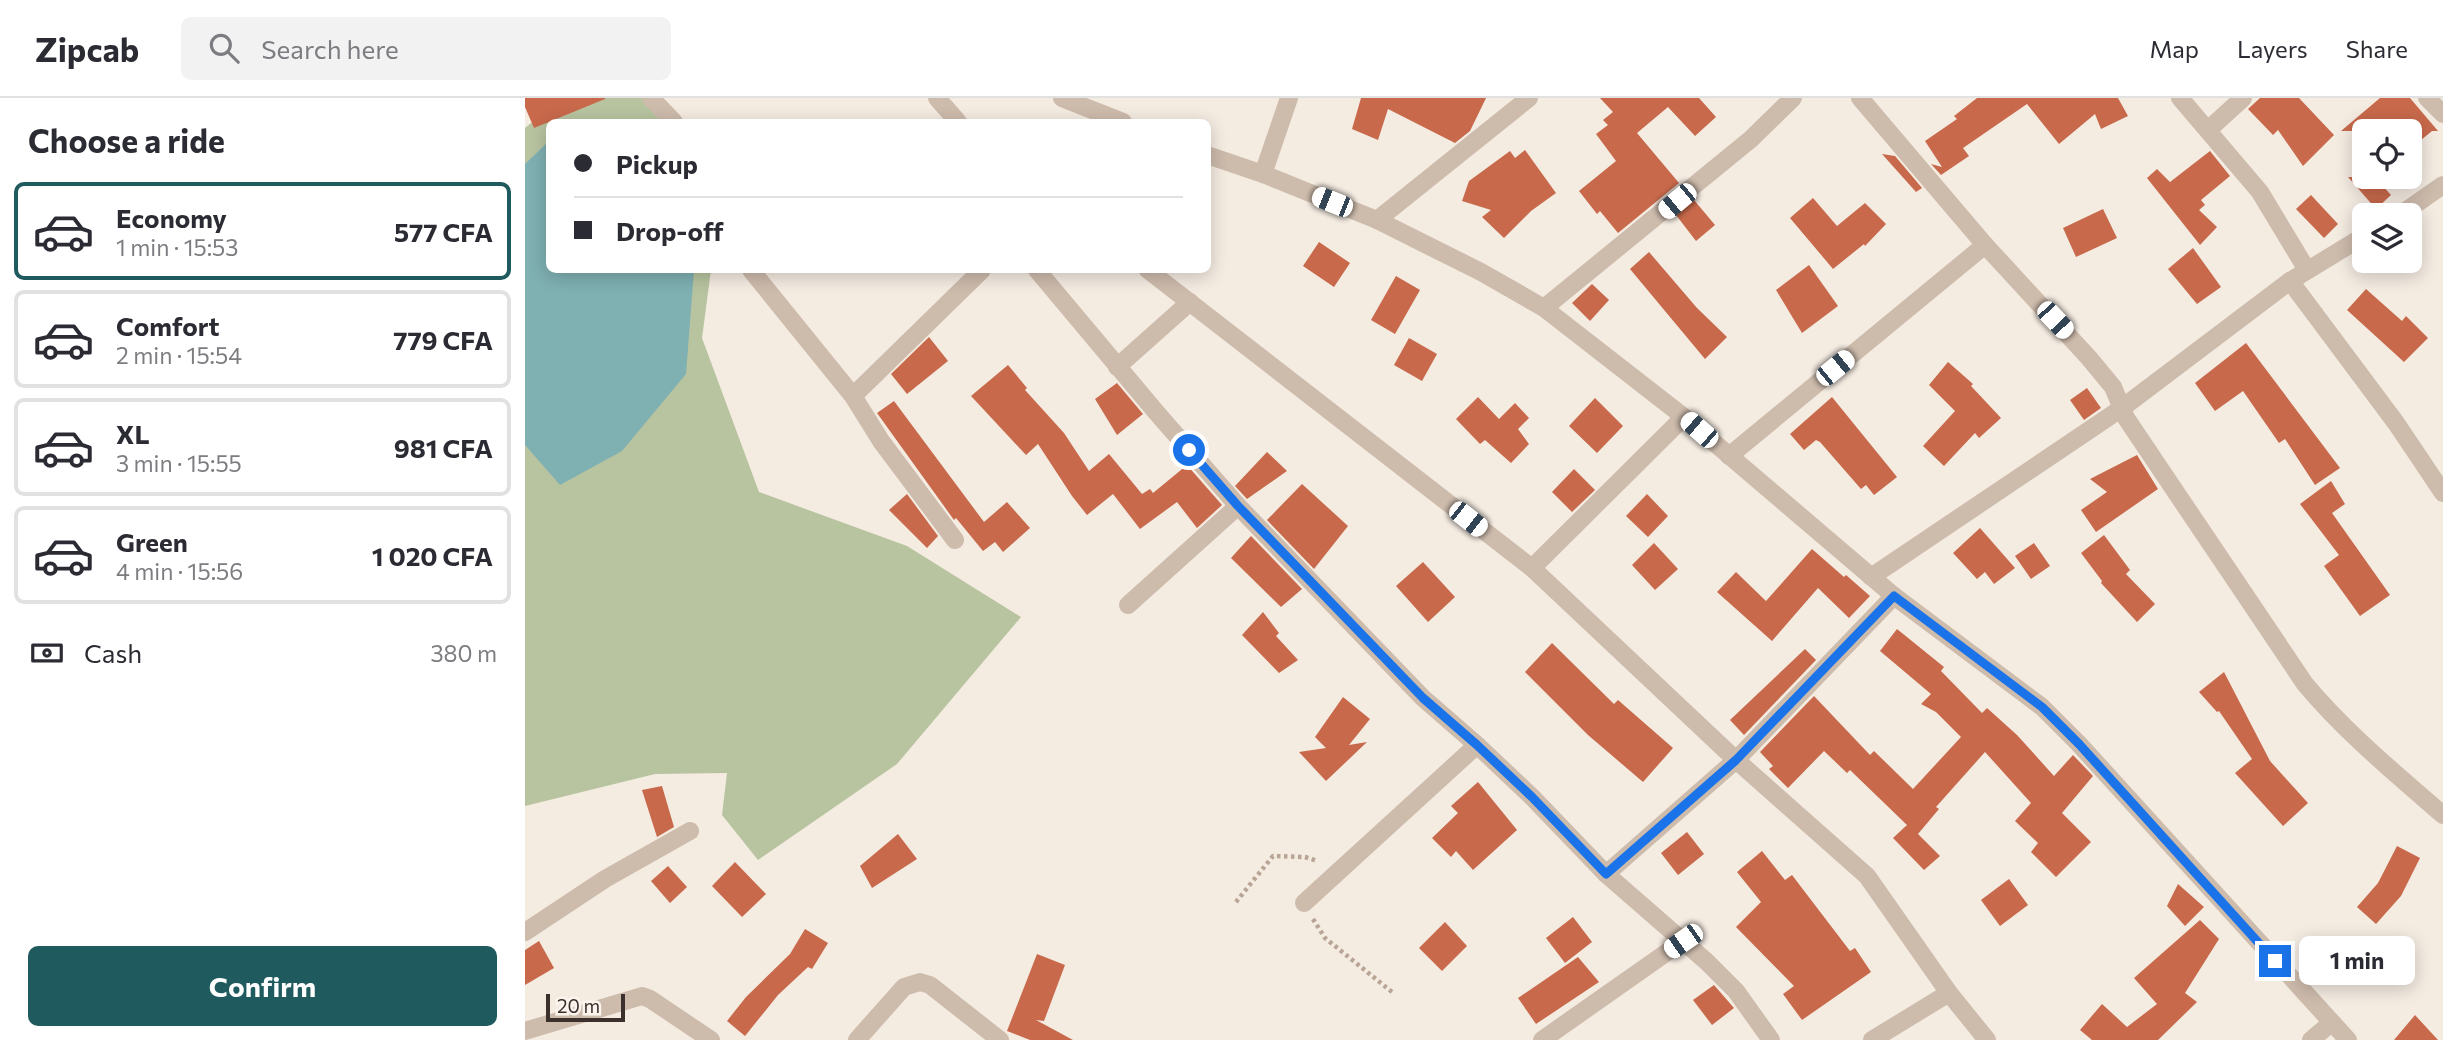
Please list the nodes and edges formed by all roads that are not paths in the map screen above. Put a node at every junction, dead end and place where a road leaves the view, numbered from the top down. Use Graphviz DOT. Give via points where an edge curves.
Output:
graph roads {
  1 [pos="651,98"];
  2 [pos="937,98"];
  3 [pos="1062,98"];
  4 [pos="1289,98"];
  5 [pos="1529,98"];
  6 [pos="1793,98"];
  7 [pos="1860,98"];
  8 [pos="2180,98"];
  9 [pos="2243,98"];
  10 [pos="2427,98"];
  11 [pos="2443,114"];
  12 [pos="671,119"];
  13 [pos="955,119"];
  14 [pos="1115,119"];
  15 [pos="2208,130"];
  16 [pos="1211,156"];
  17 [pos="1263,174"];
  18 [pos="2443,185"];
  19 [pos="2417,203"];
  20 [pos="1377,220"];
  21 [pos="2352,243"];
  22 [pos="1985,245"];
  23 [pos="2307,270"];
  24 [pos="753,273"];
  25 [pos="979,273"];
  26 [pos="1039,273"];
  27 [pos="1152,273"];
  28 [pos="2290,281"];
  29 [pos="1190,302"];
  30 [pos="1544,308"];
  31 [pos="1117,367"];
  32 [pos="853,396"];
  33 [pos="2122,408"];
  34 [pos="1683,417"];
  35 [pos="1729,456"];
  36 [pos="2443,493"];
  37 [pos="1238,506"];
  38 [pos="954,540"];
  39 [pos="1532,568"];
  40 [pos="1871,577"];
  41 [pos="1894,596"];
  42 [pos="1128,605"];
  43 [pos="1477,745"];
  44 [pos="1736,760"];
  45 [pos="2443,815"];
  46 [pos="690,831"];
  47 [pos="1606,874"];
  48 [pos="1304,904"];
  49 [pos="525,932"];
  50 [pos="1683,941"];
  51 [pos="1949,993"];
  52 [pos="2331,1023"];
  53 [pos="525,1031"];
  54 [pos="711,1040"];
  55 [pos="857,1040"];
  56 [pos="1000,1040"];
  57 [pos="1542,1040"];
  58 [pos="1771,1040"];
  59 [pos="1872,1040"];
  60 [pos="1987,1040"];
  61 [pos="2311,1040"];
  62 [pos="2348,1040"];
  1 -- 12 [label="street"];
  2 -- 13 [label="street"];
  3 -- 14 [label="street"];
  4 -- 17 [label="street"];
  5 -- 20 [label="street"];
  6 -- 30 [label="street" via="1751,139"];
  7 -- 22 [label="street"];
  8 -- 15 [label="street"];
  9 -- 15 [label="street"];
  10 -- 11 [label="street"];
  15 -- 23 [label="street" via="2270,205"];
  16 -- 17 [label="street"];
  17 -- 20 [label="street"];
  18 -- 19 [label="street"];
  20 -- 30 [label="street"];
  21 -- 23 [label="street"];
  22 -- 33 [label="street" via="2089,358 2113,387"];
  22 -- 35 [label="street"];
  23 -- 28 [label="street"];
  24 -- 32 [label="street"];
  25 -- 32 [label="street"];
  26 -- 31 [label="street"];
  27 -- 29 [label="street"];
  28 -- 33 [label="street"];
  28 -- 36 [label="street"];
  29 -- 31 [label="street"];
  29 -- 39 [label="street"];
  30 -- 34 [label="street"];
  31 -- 37 [label="street"];
  32 -- 38 [label="street"];
  33 -- 40 [label="street"];
  33 -- 45 [label="street" via="2305,684 2351,734"];
  34 -- 35 [label="street"];
  34 -- 39 [label="street"];
  35 -- 40 [label="street"];
  37 -- 42 [label="street"];
  37 -- 43 [label="street" via="1423,698"];
  39 -- 44 [label="street"];
  40 -- 41 [label="street"];
  41 -- 44 [label="street"];
  41 -- 52 [label="street" via="2050,714"];
  43 -- 47 [label="street"];
  43 -- 48 [label="street"];
  44 -- 47 [label="street"];
  44 -- 51 [label="street" via="1867,876"];
  46 -- 49 [label="street"];
  47 -- 50 [label="street"];
  50 -- 57 [label="street"];
  50 -- 58 [label="street" via="1736,991"];
  51 -- 59 [label="street"];
  51 -- 60 [label="street"];
  52 -- 61 [label="street"];
  52 -- 62 [label="street"];
  53 -- 54 [label="street" via="642,996"];
  55 -- 56 [label="street" via="904,987 921,982"];
}
